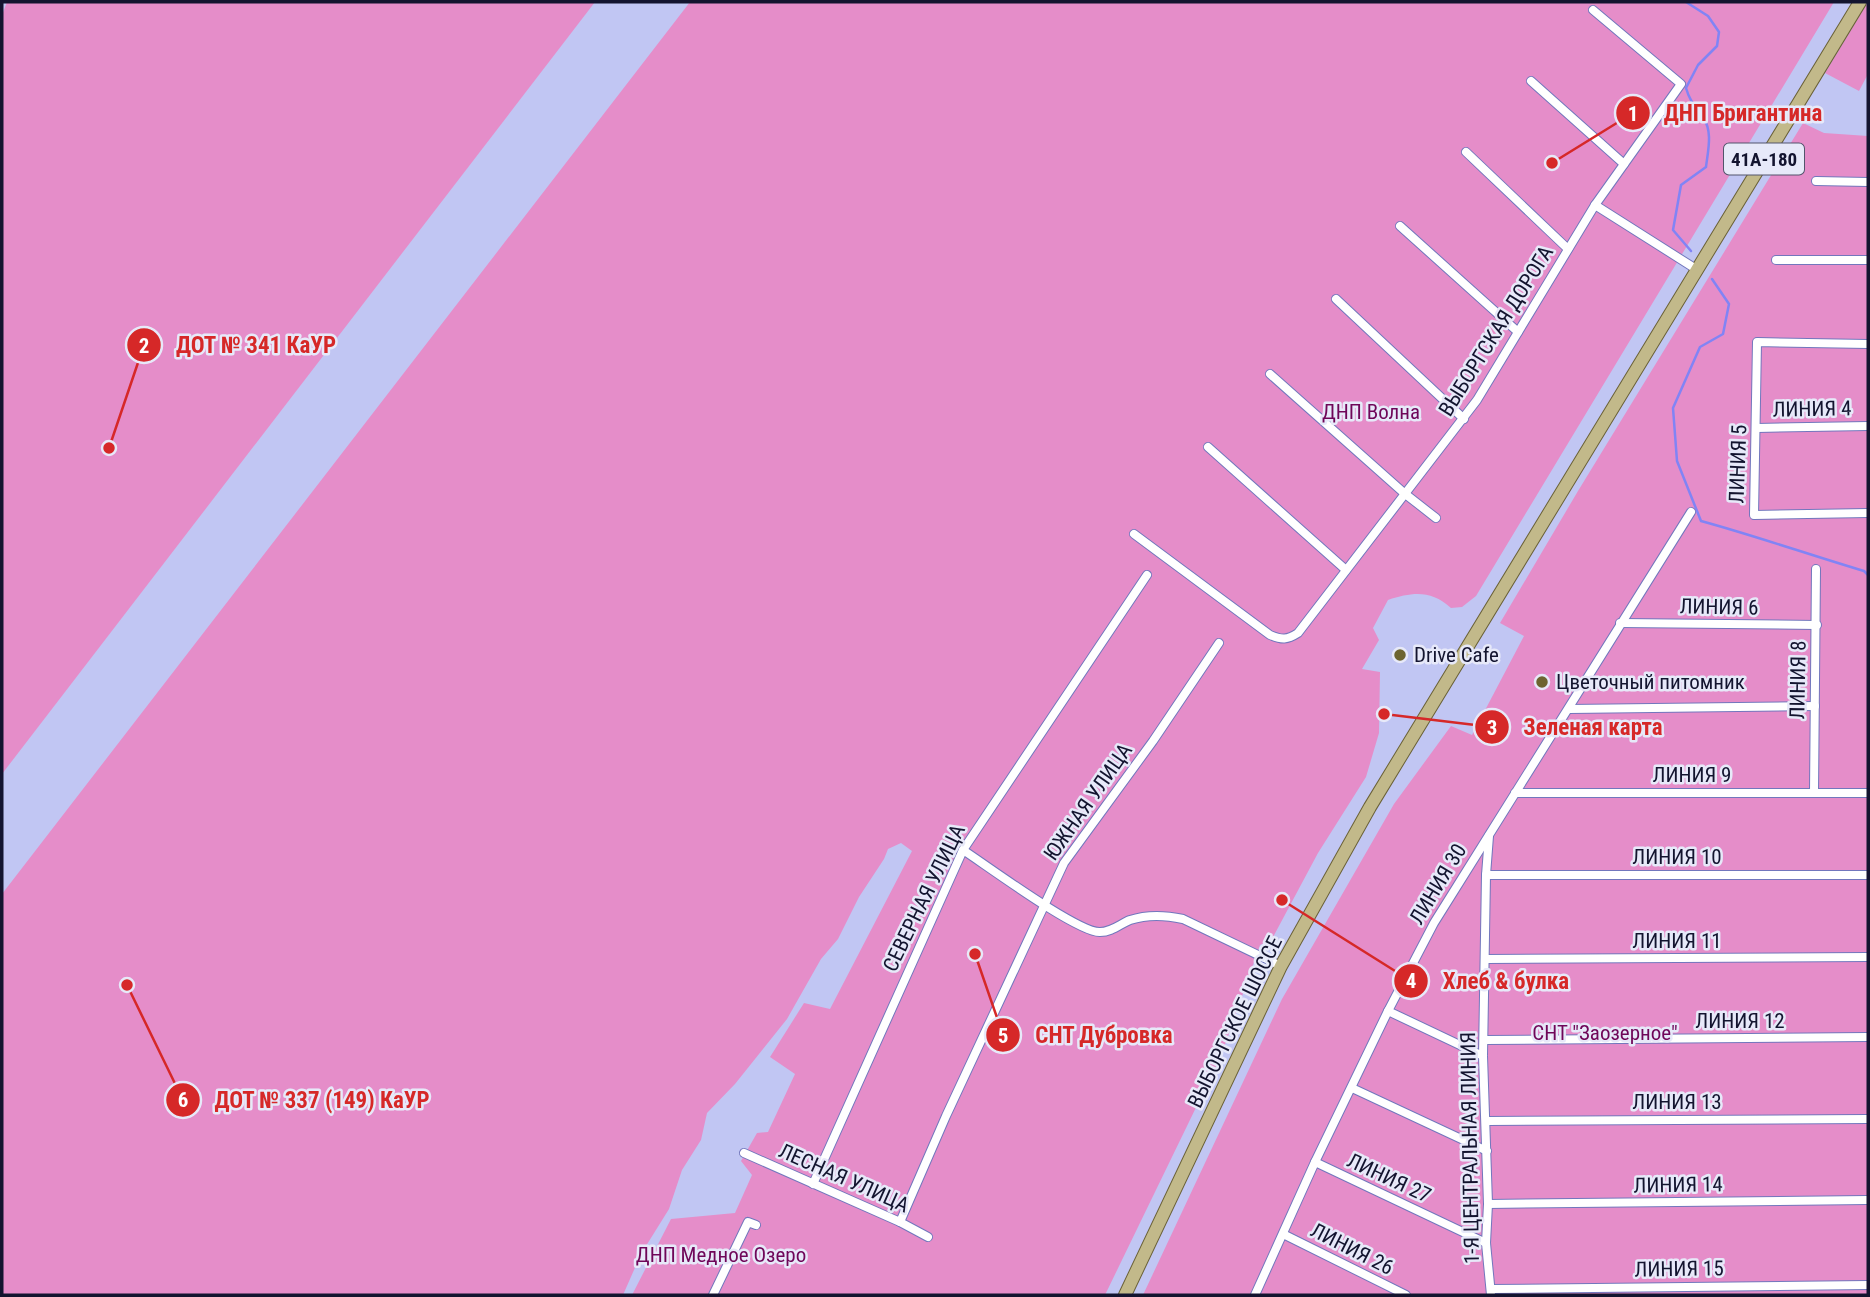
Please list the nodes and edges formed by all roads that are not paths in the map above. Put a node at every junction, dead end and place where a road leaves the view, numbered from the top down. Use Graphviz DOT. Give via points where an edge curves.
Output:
graph roads {
  1 [pos="1860,2"];
  2 [pos="1593,10"];
  3 [pos="1531,81"];
  4 [pos="1466,152"];
  5 [pos="1624,164"];
  6 [pos="1816,181"];
  7 [pos="1868,182"];
  8 [pos="1595,205"];
  9 [pos="1400,226"];
  10 [pos="1568,249"];
  11 [pos="1776,260"];
  12 [pos="1868,260"];
  13 [pos="1696,270"];
  14 [pos="1336,299"];
  15 [pos="1518,332"];
  16 [pos="1868,344"];
  17 [pos="1270,374"];
  18 [pos="1464,419"];
  19 [pos="1868,426"];
  20 [pos="1757,428"];
  21 [pos="1208,447"];
  22 [pos="1404,493"];
  23 [pos="1690,512"];
  24 [pos="1868,513"];
  25 [pos="1436,518"];
  26 [pos="1134,534"];
  27 [pos="1816,569"];
  28 [pos="1346,570"];
  29 [pos="1147,575"];
  30 [pos="1620,623"];
  31 [pos="1817,625"];
  32 [pos="1219,643"];
  33 [pos="1815,706"];
  34 [pos="1570,709"];
  35 [pos="1814,792"];
  36 [pos="1516,793"];
  37 [pos="1868,793"];
  38 [pos="1490,833"];
  39 [pos="963,850"];
  40 [pos="1486,875"];
  41 [pos="1868,875"];
  42 [pos="1044,904"];
  43 [pos="1868,957"];
  44 [pos="1486,959"];
  45 [pos="1281,966"];
  46 [pos="1388,1012"];
  47 [pos="1868,1037"];
  48 [pos="1485,1040"];
  49 [pos="1483,1056"];
  50 [pos="1352,1088"];
  51 [pos="1868,1119"];
  52 [pos="1487,1121"];
  53 [pos="1487,1151"];
  54 [pos="744,1153"];
  55 [pos="1315,1162"];
  56 [pos="813,1184"];
  57 [pos="1868,1200"];
  58 [pos="1488,1204"];
  59 [pos="900,1222"];
  60 [pos="755,1225"];
  61 [pos="1283,1234"];
  62 [pos="928,1237"];
  63 [pos="1486,1242"];
  64 [pos="1868,1285"];
  65 [pos="1491,1292"];
  66 [pos="713,1295"];
  67 [pos="1125,1295"];
  68 [pos="1255,1295"];
  69 [pos="1406,1295"];
  1 -- 13 [label="main road, 41А-180"];
  2 -- 5 [label="street, ВЫБОРГСКАЯ ДОРОГА" via="1681,84"];
  3 -- 5 [label="street"];
  4 -- 10 [label="street"];
  5 -- 8 [label="street, ВЫБОРГСКАЯ ДОРОГА"];
  6 -- 7 [label="street"];
  8 -- 10 [label="street, ВЫБОРГСКАЯ ДОРОГА"];
  8 -- 13 [label="street"];
  9 -- 15 [label="street"];
  10 -- 15 [label="street, ВЫБОРГСКАЯ ДОРОГА"];
  11 -- 12 [label="street"];
  13 -- 45 [label="main road, ВЫБОРГСКОЕ ШОССЕ / 41А-180" via="1377,795"];
  14 -- 18 [label="street"];
  15 -- 18 [label="street, ВЫБОРГСКАЯ ДОРОГА"];
  16 -- 20 [label="street, ЛИНИЯ 5" via="1757,342"];
  17 -- 22 [label="street"];
  18 -- 22 [label="street, ВЫБОРГСКАЯ ДОРОГА"];
  19 -- 20 [label="street, ЛИНИЯ 4"];
  20 -- 24 [label="street, ЛИНИЯ 5" via="1754,515"];
  21 -- 28 [label="street"];
  22 -- 25 [label="street"];
  22 -- 28 [label="street, ВЫБОРГСКАЯ ДОРОГА"];
  23 -- 30 [label="street, ЛИНИЯ 30"];
  26 -- 28 [label="street, ВЫБОРГСКАЯ ДОРОГА" via="1280,640 1298,633"];
  27 -- 31 [label="street, ЛИНИЯ 8"];
  29 -- 39 [label="street, СЕВЕРНАЯ УЛИЦА"];
  30 -- 31 [label="street, ЛИНИЯ 6"];
  30 -- 34 [label="street, ЛИНИЯ 30"];
  31 -- 33 [label="street, ЛИНИЯ 8"];
  32 -- 42 [label="street, ЮЖНАЯ УЛИЦА" via="1064,863"];
  33 -- 34 [label="street"];
  33 -- 35 [label="street, ЛИНИЯ 8"];
  34 -- 36 [label="street, ЛИНИЯ 30"];
  35 -- 36 [label="street, ЛИНИЯ 9"];
  35 -- 37 [label="street, ЛИНИЯ 9"];
  36 -- 38 [label="street, ЛИНИЯ 30"];
  38 -- 40 [label="street, 1-Я ЦЕНТРАЛЬНАЯ ЛИНИЯ"];
  38 -- 46 [label="street, ЛИНИЯ 30" via="1434,923"];
  39 -- 42 [label="street"];
  39 -- 56 [label="street, СЕВЕРНАЯ УЛИЦА"];
  40 -- 41 [label="street, ЛИНИЯ 10"];
  40 -- 44 [label="street, 1-Я ЦЕНТРАЛЬНАЯ ЛИНИЯ"];
  42 -- 45 [label="street" via="1091,931 1102,932 1152,915 1183,919"];
  42 -- 59 [label="street, ЮЖНАЯ УЛИЦА"];
  43 -- 44 [label="street, ЛИНИЯ 11"];
  44 -- 48 [label="street, 1-Я ЦЕНТРАЛЬНАЯ ЛИНИЯ"];
  45 -- 67 [label="main road, ВЫБОРГСКОЕ ШОССЕ / 41А-180"];
  46 -- 49 [label="street"];
  46 -- 50 [label="street, ЛИНИЯ 30"];
  47 -- 48 [label="street, ЛИНИЯ 12"];
  48 -- 49 [label="street, 1-Я ЦЕНТРАЛЬНАЯ ЛИНИЯ"];
  49 -- 52 [label="street, 1-Я ЦЕНТРАЛЬНАЯ ЛИНИЯ"];
  50 -- 53 [label="street"];
  50 -- 55 [label="street, ЛИНИЯ 30"];
  51 -- 52 [label="street, ЛИНИЯ 13"];
  52 -- 53 [label="street, 1-Я ЦЕНТРАЛЬНАЯ ЛИНИЯ"];
  53 -- 58 [label="street, 1-Я ЦЕНТРАЛЬНАЯ ЛИНИЯ"];
  54 -- 56 [label="street, ЛЕСНАЯ УЛИЦА"];
  55 -- 61 [label="street, ЛИНИЯ 30"];
  55 -- 63 [label="street, ЛИНИЯ 27"];
  56 -- 59 [label="street, ЛЕСНАЯ УЛИЦА"];
  57 -- 58 [label="street, ЛИНИЯ 14"];
  58 -- 63 [label="street, 1-Я ЦЕНТРАЛЬНАЯ ЛИНИЯ"];
  59 -- 62 [label="street, ЛЕСНАЯ УЛИЦА"];
  60 -- 66 [label="street" via="748,1222"];
  61 -- 68 [label="street, ЛИНИЯ 30"];
  61 -- 69 [label="street, ЛИНИЯ 26"];
  63 -- 65 [label="street, 1-Я ЦЕНТРАЛЬНАЯ ЛИНИЯ"];
  64 -- 65 [label="street, ЛИНИЯ 15"];
}
